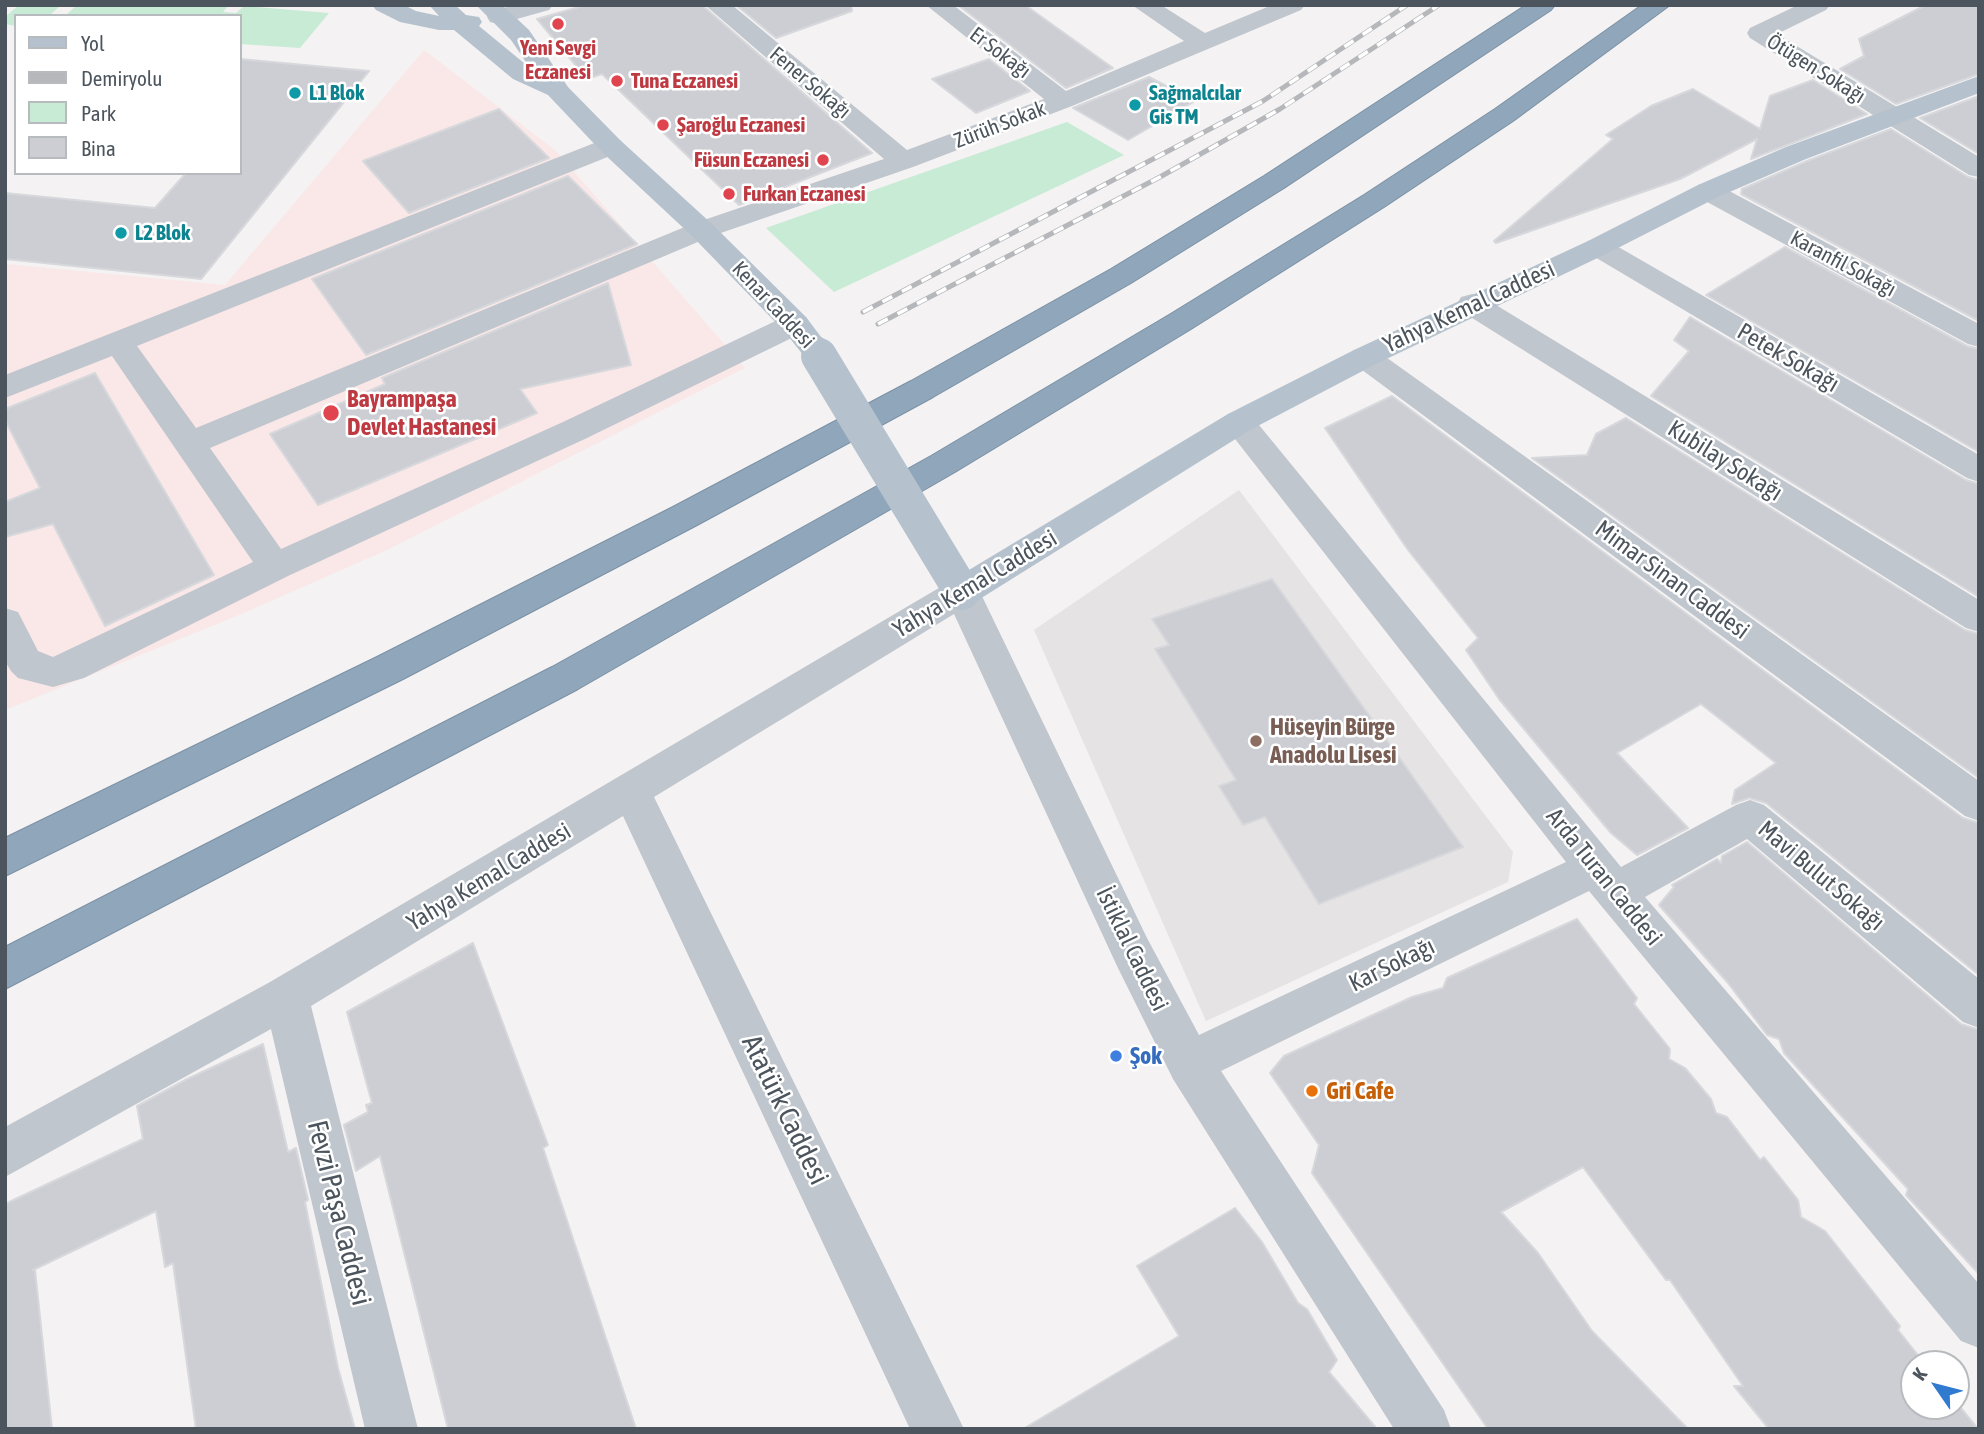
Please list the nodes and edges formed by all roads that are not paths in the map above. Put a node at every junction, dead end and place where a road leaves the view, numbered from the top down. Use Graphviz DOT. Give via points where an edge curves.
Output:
graph roads {
  1 [pos="384,5"];
  2 [pos="441,5"];
  3 [pos="541,5"];
  4 [pos="717,5"];
  5 [pos="937,5"];
  6 [pos="1144,5"];
  7 [pos="1293,5"];
  8 [pos="1543,5"];
  9 [pos="1658,5"];
  10 [pos="1818,5"];
  11 [pos="491,9"];
  12 [pos="461,24"];
  13 [pos="1202,42"];
  14 [pos="1979,84"];
  15 [pos="559,92"];
  16 [pos="1063,101"];
  17 [pos="1892,117"];
  18 [pos="611,146"];
  19 [pos="903,161"];
  20 [pos="1979,169"];
  21 [pos="1707,191"];
  22 [pos="702,230"];
  23 [pos="1598,247"];
  24 [pos="1472,304"];
  25 [pos="805,336"];
  26 [pos="1979,337"];
  27 [pos="118,341"];
  28 [pos="1365,357"];
  29 [pos="5,387"];
  30 [pos="1239,422"];
  31 [pos="189,444"];
  32 [pos="1979,470"];
  33 [pos="275,567"];
  34 [pos="962,592"];
  35 [pos="1979,618"];
  36 [pos="5,622"];
  37 [pos="632,792"];
  38 [pos="1979,804"];
  39 [pos="5,858"];
  40 [pos="1605,880"];
  41 [pos="5,969"];
  42 [pos="286,997"];
  43 [pos="1979,1007"];
  44 [pos="1189,1063"];
  45 [pos="5,1153"];
  46 [pos="1979,1323"];
  47 [pos="392,1429"];
  48 [pos="938,1429"];
  49 [pos="1425,1429"];
  1 -- 12 [label="main road" via="409,17"];
  2 -- 12 [label="main road, Kenar Caddesi"];
  3 -- 11 [label="street"];
  4 -- 19 [label="street, Fener Sokağı"];
  5 -- 16 [label="street, Er Sokağı"];
  6 -- 13 [label="street"];
  7 -- 13 [label="street, Zürüh Sokak"];
  8 -- 39 [label="highway" via="1274,182 922,389 390,668"];
  9 -- 41 [label="highway" via="1374,201 920,477 565,678"];
  10 -- 17 [label="street, Ötügen Sokağı" via="1759,33"];
  11 -- 12 [label="main road"];
  11 -- 15 [label="main road, Kenar Caddesi" via="520,35"];
  12 -- 15 [label="main road, Kenar Caddesi" via="522,74"];
  13 -- 16 [label="street, Zürüh Sokak"];
  14 -- 17 [label="main road, Yahya Kemal Caddesi"];
  15 -- 18 [label="main road, Kenar Caddesi"];
  16 -- 19 [label="street, Zürüh Sokak"];
  17 -- 20 [label="street"];
  17 -- 21 [label="main road, Yahya Kemal Caddesi"];
  18 -- 22 [label="main road, Kenar Caddesi"];
  18 -- 27 [label="street"];
  19 -- 22 [label="street, Zürüh Sokak"];
  21 -- 23 [label="main road, Yahya Kemal Caddesi"];
  21 -- 26 [label="street, Karanfil Sokağı"];
  22 -- 25 [label="main road, Kenar Caddesi"];
  22 -- 31 [label="street, Zürüh Sokak"];
  23 -- 24 [label="main road, Yahya Kemal Caddesi"];
  23 -- 32 [label="street, Petek Sokağı"];
  24 -- 28 [label="main road, Yahya Kemal Caddesi"];
  24 -- 35 [label="street, Kubilay Sokağı"];
  25 -- 33 [label="street" via="575,430"];
  25 -- 34 [label="main road, Kenar Caddesi, bridge"];
  27 -- 29 [label="street"];
  27 -- 31 [label="street"];
  28 -- 30 [label="main road, Yahya Kemal Caddesi"];
  28 -- 38 [label="street, Mimar Sinan Caddesi"];
  30 -- 34 [label="main road, Yahya Kemal Caddesi"];
  30 -- 40 [label="street, Arda Turan Caddesi"];
  31 -- 33 [label="street"];
  33 -- 36 [label="street" via="62,670 39,671 24,662"];
  34 -- 37 [label="street, Yahya Kemal Caddesi"];
  34 -- 44 [label="street, İstiklal Caddesi"];
  37 -- 42 [label="street, Yahya Kemal Caddesi"];
  37 -- 48 [label="street, Atatürk Caddesi"];
  40 -- 43 [label="street, Mavi Bulut Sokağı" via="1749,817"];
  40 -- 44 [label="street, Kar Sokağı"];
  40 -- 46 [label="street, Arda Turan Caddesi"];
  42 -- 45 [label="street, Yahya Kemal Caddesi"];
  42 -- 47 [label="street, Fevzi Paşa Caddesi"];
  44 -- 49 [label="street, İstiklal Caddesi"];
}
